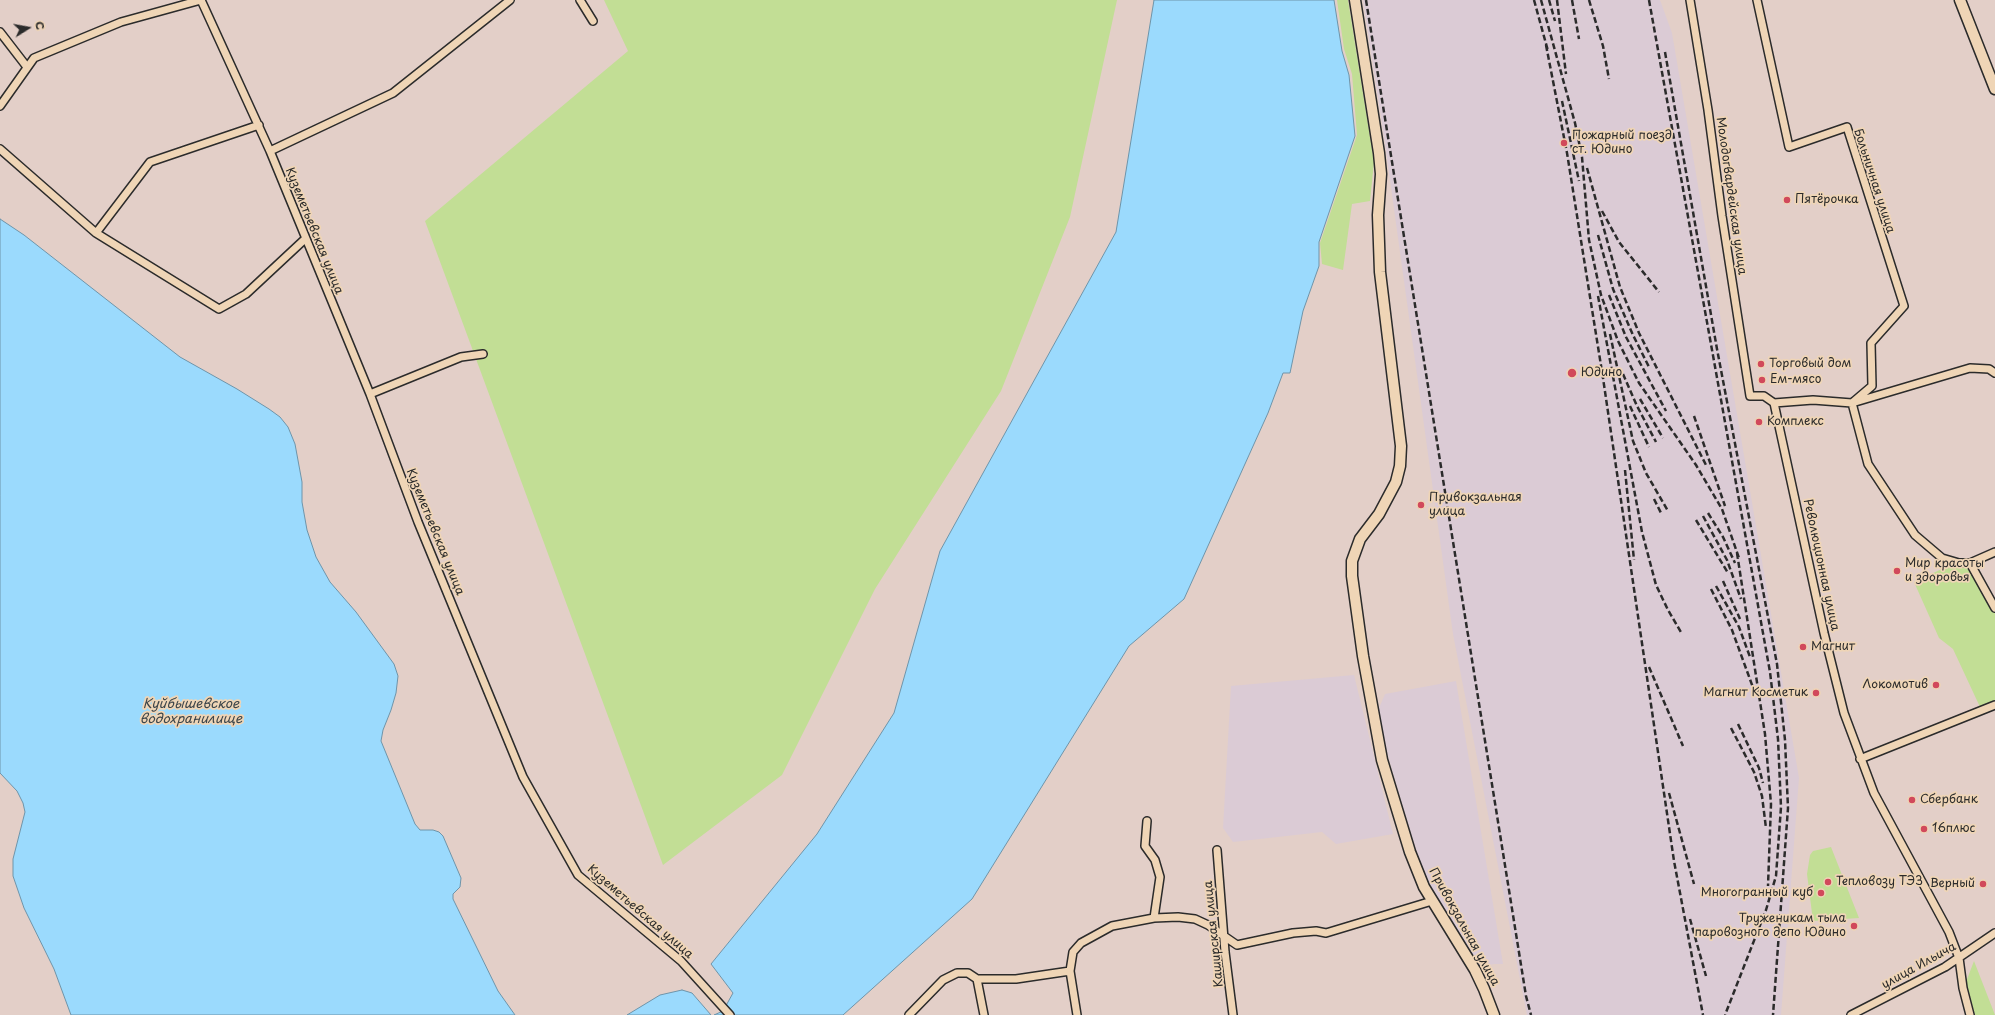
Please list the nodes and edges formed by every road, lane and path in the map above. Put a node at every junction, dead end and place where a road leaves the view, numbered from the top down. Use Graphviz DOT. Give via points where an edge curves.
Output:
graph roads {
  1 [pos="201,0"];
  2 [pos="510,0"];
  3 [pos="580,0"];
  4 [pos="1355,0"];
  5 [pos="1690,0"];
  6 [pos="1757,0"];
  7 [pos="1960,0"];
  8 [pos="593,21"];
  9 [pos="0,32"];
  10 [pos="27,67"];
  11 [pos="1995,89"];
  12 [pos="0,106"];
  13 [pos="259,125"];
  14 [pos="0,149"];
  15 [pos="270,151"];
  16 [pos="96,233"];
  17 [pos="305,239"];
  18 [pos="483,354"];
  19 [pos="1995,373"];
  20 [pos="370,394"];
  21 [pos="1774,403"];
  22 [pos="1852,403"];
  23 [pos="1995,552"];
  24 [pos="1970,563"];
  25 [pos="1995,608"];
  26 [pos="1995,705"];
  27 [pos="1860,758"];
  28 [pos="1147,821"];
  29 [pos="1217,850"];
  30 [pos="1432,900"];
  31 [pos="1154,918"];
  32 [pos="1995,933"];
  33 [pos="1225,938"];
  34 [pos="1959,958"];
  35 [pos="1070,971"];
  36 [pos="977,979"];
  37 [pos="730,1015"];
  38 [pos="909,1015"];
  39 [pos="984,1015"];
  40 [pos="1077,1015"];
  41 [pos="1233,1015"];
  42 [pos="1494,1015"];
  43 [pos="1851,1015"];
  44 [pos="1970,1015"];
  1 -- 10 [label="street" via="121,22 34,58"];
  1 -- 13 [label="street, Куземетьевская улица"];
  2 -- 15 [label="street" via="393,93"];
  3 -- 8 [label="street"];
  4 -- 30 [label="main road, Привокзальная улица" via="1379,153 1380,272 1401,446 1396,482 1358,543 1352,561 1352,576 1370,702 1382,760 1410,852"];
  5 -- 21 [label="street, Молодогвардейская улица" via="1750,396 1764,396"];
  6 -- 22 [label="street, Больничная улица" via="1789,147 1846,127 1904,306 1871,343 1872,386"];
  7 -- 11 [label="main road"];
  9 -- 10 [label="street"];
  10 -- 12 [label="street"];
  13 -- 15 [label="street, Куземетьевская улица"];
  13 -- 16 [label="street" via="150,162"];
  14 -- 16 [label="street"];
  15 -- 17 [label="street, Куземетьевская улица"];
  16 -- 17 [label="street" via="219,309 246,294"];
  17 -- 20 [label="street, Куземетьевская улица"];
  18 -- 20 [label="street" via="461,358"];
  19 -- 22 [label="street" via="1989,369 1970,368"];
  20 -- 37 [label="street, Куземетьевская улица" via="421,530 523,777 578,876 681,961"];
  21 -- 22 [label="street" via="1813,400"];
  21 -- 27 [label="street, Революционная улица" via="1824,633 1844,713"];
  22 -- 24 [label="street" via="1868,464 1915,535 1942,558 1958,563"];
  23 -- 24 [label="street"];
  24 -- 25 [label="street"];
  26 -- 27 [label="street"];
  27 -- 34 [label="street, Революционная улица" via="1888,821 1933,900"];
  28 -- 31 [label="street" via="1145,846 1155,860 1160,877"];
  29 -- 33 [label="street, Каширская улица"];
  30 -- 33 [label="street" via="1326,933 1292,933 1237,945"];
  30 -- 42 [label="main road, Привокзальная улица" via="1475,970"];
  31 -- 33 [label="street" via="1195,919"];
  31 -- 35 [label="street" via="1112,926 1081,943 1073,952"];
  32 -- 34 [label="street, улица Ильича"];
  33 -- 41 [label="street, Каширская улица"];
  34 -- 43 [label="street, улица Ильича"];
  34 -- 44 [label="street, Революционная улица"];
  35 -- 36 [label="street" via="1016,979"];
  35 -- 40 [label="street"];
  36 -- 38 [label="street" via="968,973 957,973 943,980"];
  36 -- 39 [label="street"];
}
